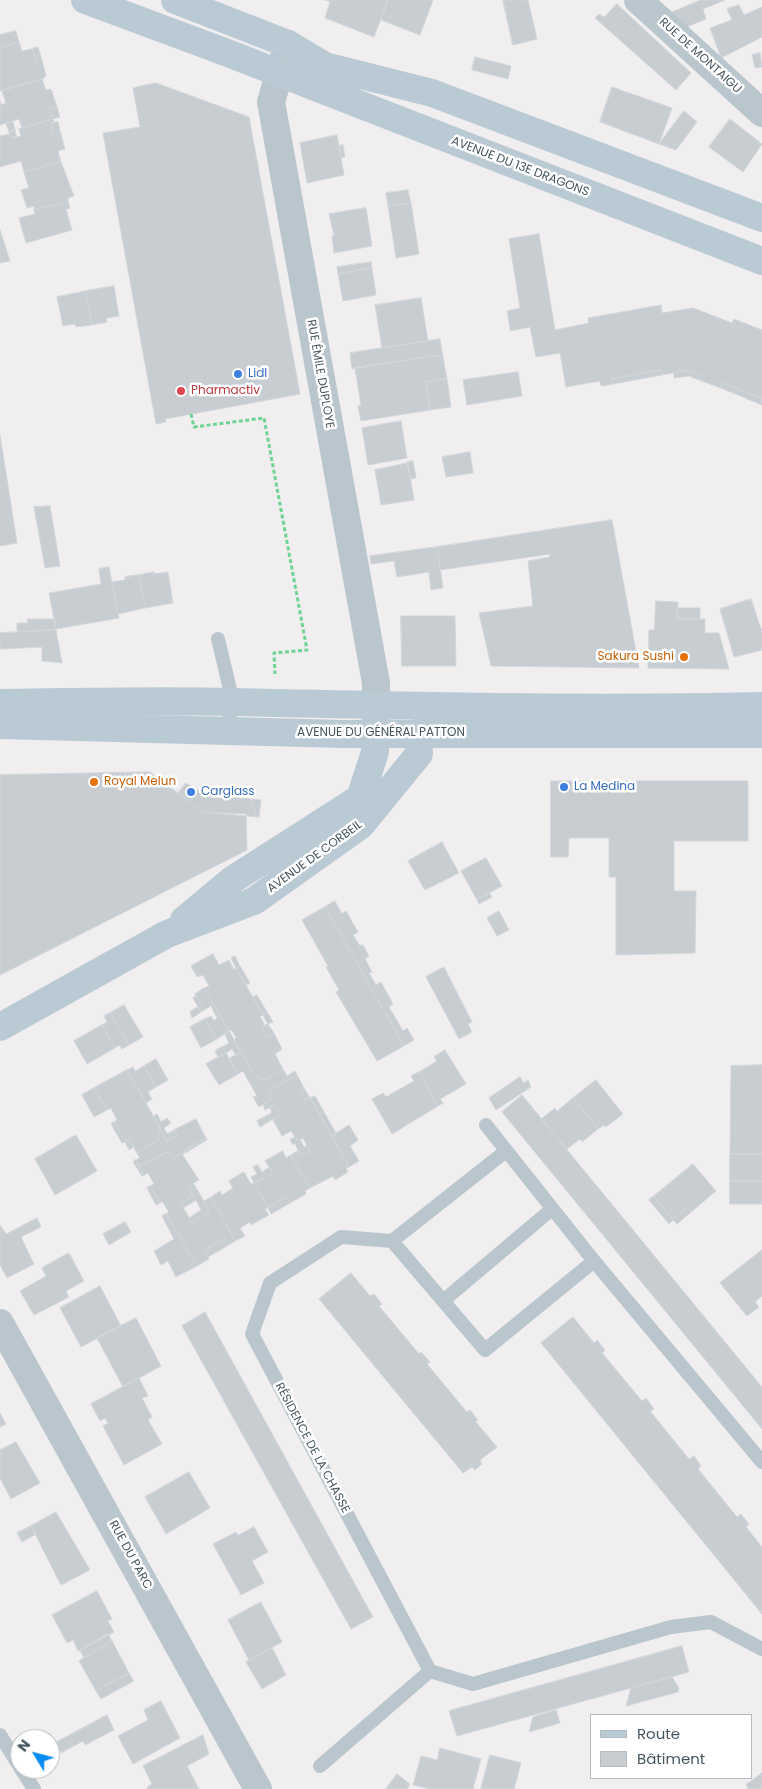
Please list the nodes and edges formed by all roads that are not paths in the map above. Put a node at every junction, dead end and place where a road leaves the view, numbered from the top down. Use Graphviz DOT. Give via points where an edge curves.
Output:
graph roads {
  1 [pos="85,0"];
  2 [pos="175,0"];
  3 [pos="638,0"];
  4 [pos="288,44"];
  5 [pos="279,73"];
  6 [pos="762,113"];
  7 [pos="762,218"];
  8 [pos="762,261"];
  9 [pos="218,639"];
  10 [pos="233,702"];
  11 [pos="0,703"];
  12 [pos="376,706"];
  13 [pos="762,706"];
  14 [pos="0,725"];
  15 [pos="226,732"];
  16 [pos="374,734"];
  17 [pos="418,734"];
  18 [pos="762,734"];
  19 [pos="167,934"];
  20 [pos="0,1027"];
  21 [pos="486,1125"];
  22 [pos="506,1151"];
  23 [pos="552,1209"];
  24 [pos="392,1241"];
  25 [pos="594,1262"];
  26 [pos="443,1301"];
  27 [pos="0,1323"];
  28 [pos="762,1462"];
  29 [pos="762,1649"];
  30 [pos="430,1671"];
  31 [pos="0,1735"];
  32 [pos="10,1751"];
  33 [pos="320,1766"];
  34 [pos="258,1789"];
  1 -- 5 [label="main road, AVENUE DU 13E DRAGONS"];
  2 -- 4 [label="main road"];
  3 -- 6 [label="street, RUE DE MONTAIGU"];
  4 -- 5 [label="street, RUE ÉMILE DUPLOYE"];
  4 -- 7 [label="main road" via="325,66 432,93"];
  5 -- 8 [label="main road, AVENUE DU 13E DRAGONS"];
  5 -- 12 [label="street, RUE ÉMILE DUPLOYE" via="272,102 376,683"];
  9 -- 10 [label="lane"];
  10 -- 11 [label="main road"];
  10 -- 12 [label="main road"];
  10 -- 15 [label="lane"];
  12 -- 13 [label="main road"];
  12 -- 16 [label="main road, AVENUE DE CORBEIL"];
  14 -- 15 [label="main road, AVENUE DU GÉNÉRAL PATTON"];
  15 -- 16 [label="main road, AVENUE DU GÉNÉRAL PATTON"];
  16 -- 17 [label="main road, AVENUE DU GÉNÉRAL PATTON"];
  16 -- 19 [label="main road, AVENUE DE CORBEIL" via="374,752 360,798 232,880"];
  17 -- 18 [label="main road, AVENUE DU GÉNÉRAL PATTON"];
  17 -- 19 [label="main road, AVENUE DE CORBEIL" via="418,754 361,825 254,901"];
  19 -- 20 [label="main road, AVENUE DE CORBEIL"];
  21 -- 22 [label="lane"];
  22 -- 23 [label="lane"];
  22 -- 24 [label="lane"];
  23 -- 25 [label="lane"];
  23 -- 26 [label="lane"];
  24 -- 26 [label="lane"];
  24 -- 30 [label="lane, RÉSIDENCE DE LA CHASSE" via="341,1237 270,1283 252,1334"];
  25 -- 26 [label="lane" via="485,1350"];
  25 -- 28 [label="lane"];
  27 -- 34 [label="street, RUE DU PARC"];
  29 -- 30 [label="lane" via="711,1622 672,1627 473,1684"];
  30 -- 33 [label="lane"];
  31 -- 32 [label="lane"];
}
